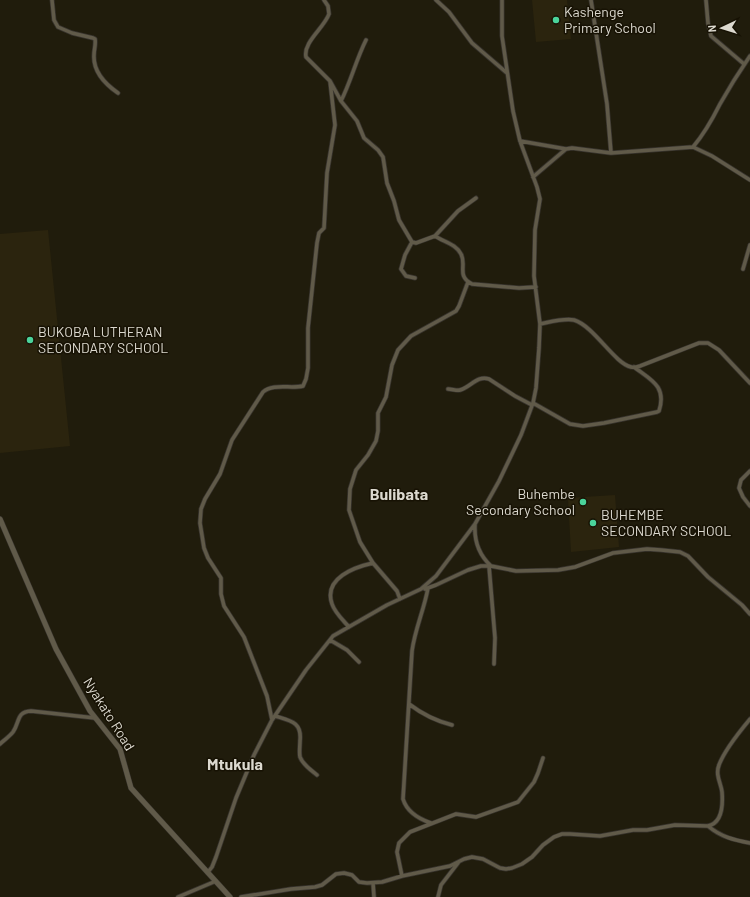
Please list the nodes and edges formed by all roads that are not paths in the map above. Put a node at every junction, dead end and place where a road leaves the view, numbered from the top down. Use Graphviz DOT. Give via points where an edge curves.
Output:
graph roads {
  1 [pos="52,0"];
  2 [pos="324,0"];
  3 [pos="436,0"];
  4 [pos="502,0"];
  5 [pos="591,0"];
  6 [pos="706,0"];
  7 [pos="366,40"];
  8 [pos="750,56"];
  9 [pos="744,64"];
  10 [pos="507,73"];
  11 [pos="330,81"];
  12 [pos="118,93"];
  13 [pos="341,101"];
  14 [pos="520,141"];
  15 [pos="693,147"];
  16 [pos="566,149"];
  17 [pos="611,153"];
  18 [pos="533,177"];
  19 [pos="750,180"];
  20 [pos="476,198"];
  21 [pos="435,236"];
  22 [pos="412,242"];
  23 [pos="750,245"];
  24 [pos="743,269"];
  25 [pos="415,278"];
  26 [pos="468,282"];
  27 [pos="536,287"];
  28 [pos="540,324"];
  29 [pos="634,367"];
  30 [pos="750,383"];
  31 [pos="448,389"];
  32 [pos="533,404"];
  33 [pos="750,470"];
  34 [pos="750,506"];
  35 [pos="0,519"];
  36 [pos="475,524"];
  37 [pos="373,563"];
  38 [pos="490,566"];
  39 [pos="428,588"];
  40 [pos="422,589"];
  41 [pos="400,599"];
  42 [pos="750,614"];
  43 [pos="349,626"];
  44 [pos="330,640"];
  45 [pos="359,662"];
  46 [pos="494,664"];
  47 [pos="409,704"];
  48 [pos="275,716"];
  49 [pos="95,718"];
  50 [pos="750,719"];
  51 [pos="272,720"];
  52 [pos="452,725"];
  53 [pos="0,744"];
  54 [pos="543,758"];
  55 [pos="317,775"];
  56 [pos="431,823"];
  57 [pos="708,826"];
  58 [pos="750,843"];
  59 [pos="458,863"];
  60 [pos="208,872"];
  61 [pos="402,876"];
  62 [pos="216,881"];
  63 [pos="373,883"];
  64 [pos="178,897"];
  65 [pos="230,897"];
  66 [pos="241,897"];
  67 [pos="374,897"];
  68 [pos="438,897"];
  1 -- 12 [label="street" via="54,20 58,27 95,39 94,61 98,73"];
  2 -- 11 [label="street" via="329,8 329,14 306,46 305,54"];
  3 -- 10 [label="street" via="449,12 472,43"];
  4 -- 10 [label="street" via="502,36"];
  5 -- 17 [label="street" via="607,104"];
  6 -- 9 [label="street" via="711,36"];
  7 -- 13 [label="street"];
  8 -- 9 [label="street"];
  9 -- 15 [label="street" via="709,126"];
  10 -- 14 [label="street"];
  11 -- 13 [label="street"];
  11 -- 51 [label="street" via="334,125 327,173 324,228 318,236 313,278 306,379 303,386 297,388 268,389 263,392 232,440 220,474 201,509 200,516 208,558 221,578 224,606 244,637 267,696"];
  13 -- 22 [label="street" via="357,121 364,138 383,157 387,183 398,220"];
  14 -- 16 [label="street"];
  14 -- 18 [label="street"];
  15 -- 17 [label="street"];
  15 -- 19 [label="street"];
  16 -- 17 [label="street"];
  16 -- 18 [label="street"];
  18 -- 27 [label="street" via="540,199 534,245"];
  20 -- 21 [label="street" via="458,211"];
  21 -- 22 [label="street"];
  21 -- 26 [label="street" via="453,245 462,254 463,273"];
  22 -- 25 [label="street" via="401,270 406,276"];
  23 -- 24 [label="street"];
  26 -- 27 [label="street" via="487,286"];
  26 -- 37 [label="street" via="456,311 411,336 398,350 386,397 378,413 376,441 352,479 349,510 360,542"];
  27 -- 28 [label="street"];
  28 -- 29 [label="street" via="570,320 578,322 622,362"];
  28 -- 32 [label="street" via="537,382"];
  29 -- 30 [label="street" via="704,342 719,350"];
  29 -- 32 [label="street" via="660,388 659,411 583,426 570,424"];
  31 -- 32 [label="street" via="460,390 485,378"];
  32 -- 36 [label="street" via="515,449"];
  33 -- 34 [label="street" via="741,480 739,488"];
  35 -- 49 [label="street, Nyakato Road" via="56,649"];
  36 -- 38 [label="street" via="477,544"];
  36 -- 40 [label="street" via="436,576"];
  37 -- 41 [label="street" via="394,587"];
  37 -- 43 [label="street" via="341,575 331,591 330,598 335,610"];
  38 -- 39 [label="street" via="468,570"];
  38 -- 42 [label="street" via="516,571 558,570 613,554 648,549 676,551 688,556"];
  38 -- 46 [label="street"];
  39 -- 40 [label="street"];
  39 -- 47 [label="street" via="414,634"];
  40 -- 41 [label="street"];
  41 -- 43 [label="street"];
  43 -- 44 [label="street"];
  44 -- 45 [label="street"];
  44 -- 48 [label="street"];
  47 -- 52 [label="street" via="430,718"];
  47 -- 56 [label="street" via="403,799 405,806 412,813"];
  48 -- 51 [label="street"];
  48 -- 55 [label="street" via="298,726 300,757"];
  49 -- 53 [label="street" via="25,712 20,716 12,732"];
  49 -- 60 [label="street, Nyakato Road" via="120,749 128,782 134,792"];
  50 -- 57 [label="street" via="719,764 717,774 722,793 721,809 718,819"];
  51 -- 60 [label="street" via="254,755 236,798 216,858"];
  54 -- 56 [label="street" via="534,782 518,802 482,816 456,814"];
  56 -- 61 [label="street" via="410,832 399,843 397,852"];
  57 -- 58 [label="street" via="731,840"];
  57 -- 59 [label="street" via="675,825 600,836 562,834 543,845 522,864 512,868 500,868 479,858 464,859"];
  59 -- 61 [label="street"];
  59 -- 68 [label="street" via="442,885"];
  60 -- 62 [label="street, Nyakato Road"];
  61 -- 63 [label="street"];
  62 -- 64 [label="street"];
  62 -- 65 [label="street, Nyakato Road"];
  63 -- 66 [label="street" via="359,882 352,874 344,873 336,874 315,887"];
  63 -- 67 [label="street"];
}
